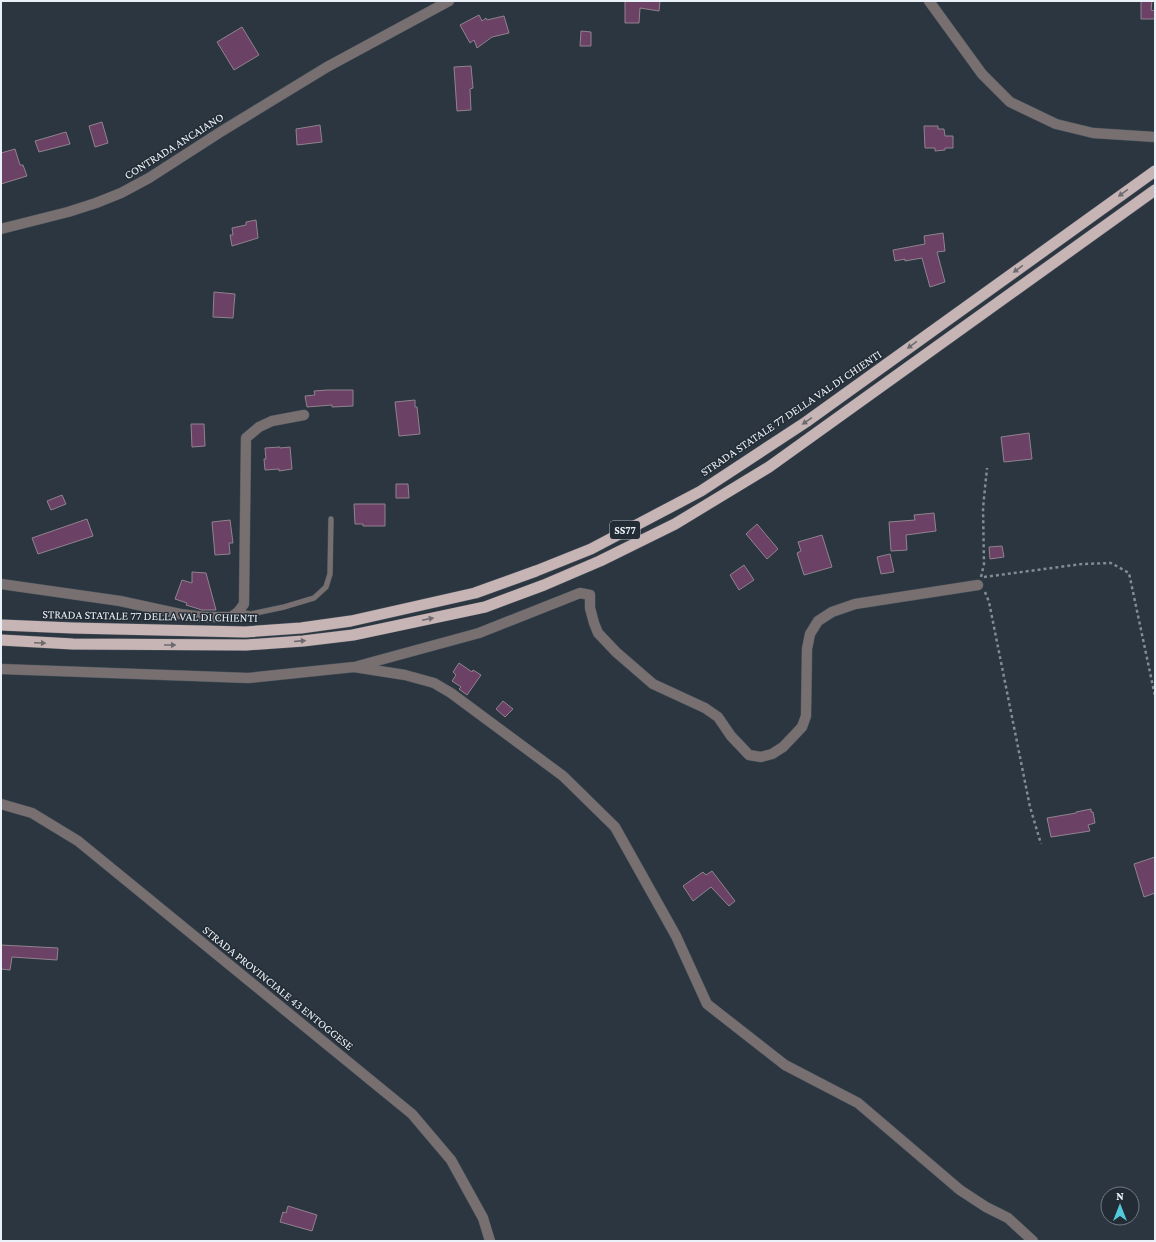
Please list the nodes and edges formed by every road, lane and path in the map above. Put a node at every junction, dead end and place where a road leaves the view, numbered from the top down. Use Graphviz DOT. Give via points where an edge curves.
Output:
graph roads {
  1 [pos="449,1"];
  2 [pos="929,1"];
  3 [pos="1155,137"];
  4 [pos="1155,171"];
  5 [pos="1155,190"];
  6 [pos="1,229"];
  7 [pos="304,415"];
  8 [pos="987,468"];
  9 [pos="331,520"];
  10 [pos="980,581"];
  11 [pos="1,584"];
  12 [pos="238,612"];
  13 [pos="1,625"];
  14 [pos="1,640"];
  15 [pos="354,667"];
  16 [pos="1,668"];
  17 [pos="1155,696"];
  18 [pos="1,804"];
  19 [pos="1041,844"];
  20 [pos="490,1241"];
  21 [pos="1033,1241"];
  1 -- 6 [label="street, CONTRADA ANCAIANO" via="327,67 121,194 68,212"];
  2 -- 3 [label="street" via="982,74 1010,102 1056,124 1093,133"];
  4 -- 13 [label="highway, STRADA STATALE 77 DELLA VAL DI CHIENTI / SS77, one-way" via="806,422 701,491 591,549 536,571 475,593 350,621 301,628 245,632"];
  14 -- 5 [label="highway, SS77, one-way" via="81,644 246,645 303,641 354,635 485,606 544,585 676,524 769,467"];
  7 -- 12 [label="street" via="272,421 259,427 246,438 244,604"];
  8 -- 10 [label="path" via="983,508 984,564"];
  9 -- 12 [label="lane" via="330,574 326,587 314,598 284,607 250,614"];
  10 -- 15 [label="street" via="855,604 832,612 818,621 810,634 807,649 806,716 802,728 783,747 761,757 749,755 718,717 705,708 654,684 616,652 598,633 590,608 590,596 580,593 479,633"];
  10 -- 17 [label="path" via="1082,564 1111,563 1128,573"];
  10 -- 19 [label="path" via="989,602 1030,807"];
  11 -- 12 [label="street" via="120,601 205,617 231,617"];
  15 -- 16 [label="street" via="248,678"];
  15 -- 21 [label="street" via="405,675 434,683 563,776 614,827 676,936 707,1004 785,1065 858,1103 960,1190 1008,1218"];
  18 -- 20 [label="street, STRADA PROVINCIALE 43 ENTOGGESE" via="32,813 78,841 412,1114 451,1160 483,1218"];
}
